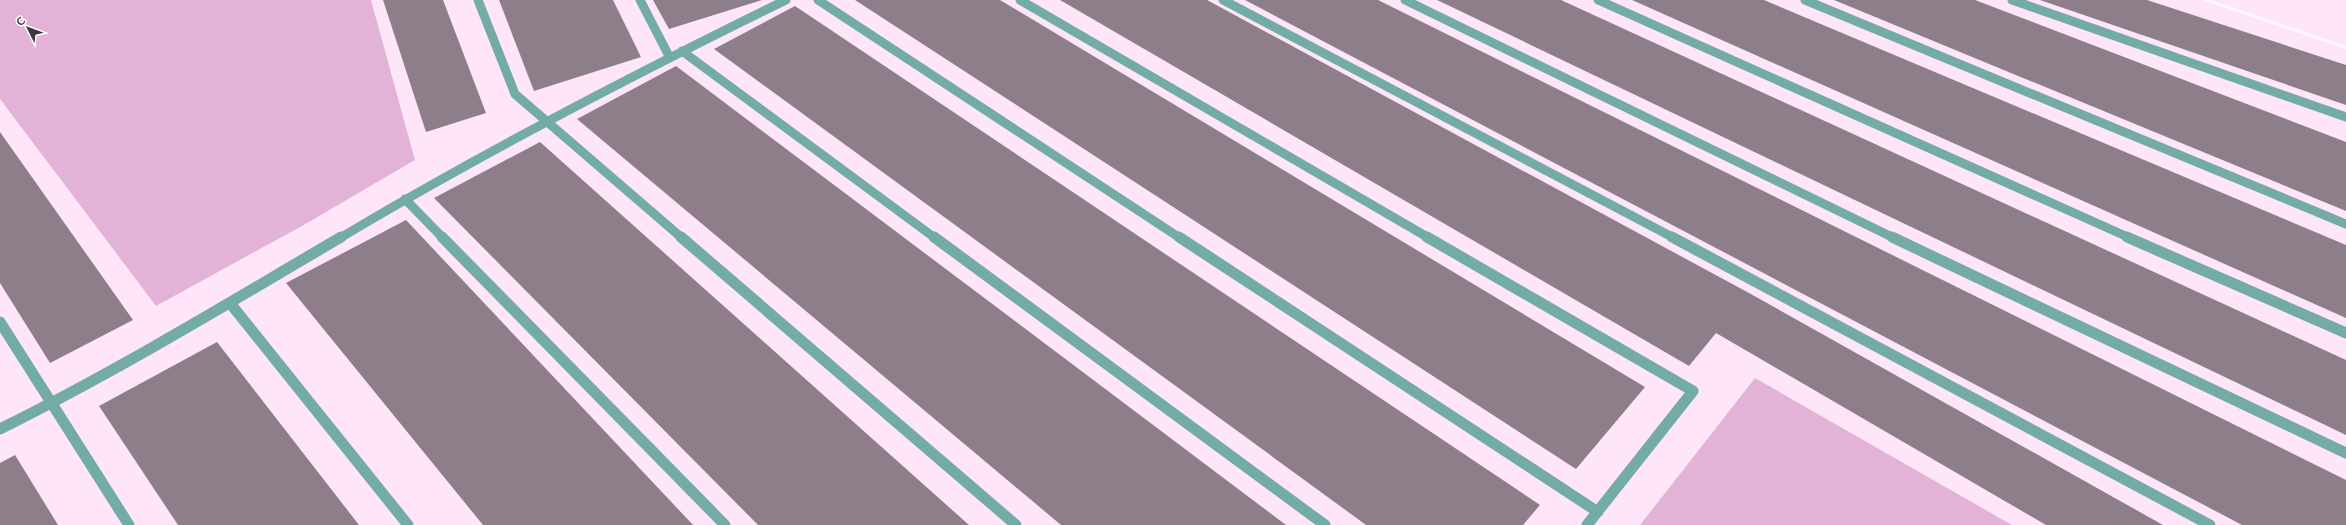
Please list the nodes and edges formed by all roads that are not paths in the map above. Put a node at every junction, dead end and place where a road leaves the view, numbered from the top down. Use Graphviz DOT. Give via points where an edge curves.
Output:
graph roads {
  1 [pos="478,0"];
  2 [pos="640,0"];
  3 [pos="784,0"];
  4 [pos="818,0"];
  5 [pos="1020,0"];
  6 [pos="1223,0"];
  7 [pos="1405,0"];
  8 [pos="1598,0"];
  9 [pos="1805,0"];
  10 [pos="2012,0"];
  11 [pos="682,51"];
  12 [pos="670,58"];
  13 [pos="2346,117"];
  14 [pos="547,123"];
  15 [pos="405,199"];
  16 [pos="2346,224"];
  17 [pos="230,303"];
  18 [pos="0,322"];
  19 [pos="2346,333"];
  20 [pos="52,402"];
  21 [pos="0,429"];
  22 [pos="2346,453"];
  23 [pos="1598,512"];
  24 [pos="129,525"];
  25 [pos="408,525"];
  26 [pos="725,525"];
  27 [pos="1016,525"];
  28 [pos="1325,525"];
  29 [pos="1587,525"];
  30 [pos="2210,525"];
  1 -- 14 [label="lane" via="515,94"];
  2 -- 12 [label="lane"];
  3 -- 11 [label="lane"];
  4 -- 23 [label="lane"];
  5 -- 23 [label="lane" via="1693,391"];
  6 -- 30 [label="lane" via="1788,298"];
  7 -- 22 [label="lane" via="1851,217"];
  8 -- 19 [label="lane" via="1903,138"];
  9 -- 16 [label="lane"];
  10 -- 13 [label="lane"];
  11 -- 12 [label="lane"];
  11 -- 28 [label="lane"];
  12 -- 14 [label="lane"];
  14 -- 15 [label="lane"];
  14 -- 27 [label="lane"];
  15 -- 17 [label="lane"];
  15 -- 26 [label="lane"];
  17 -- 20 [label="lane"];
  17 -- 25 [label="lane"];
  18 -- 20 [label="lane"];
  20 -- 21 [label="lane"];
  20 -- 24 [label="lane"];
  23 -- 29 [label="lane"];
}
